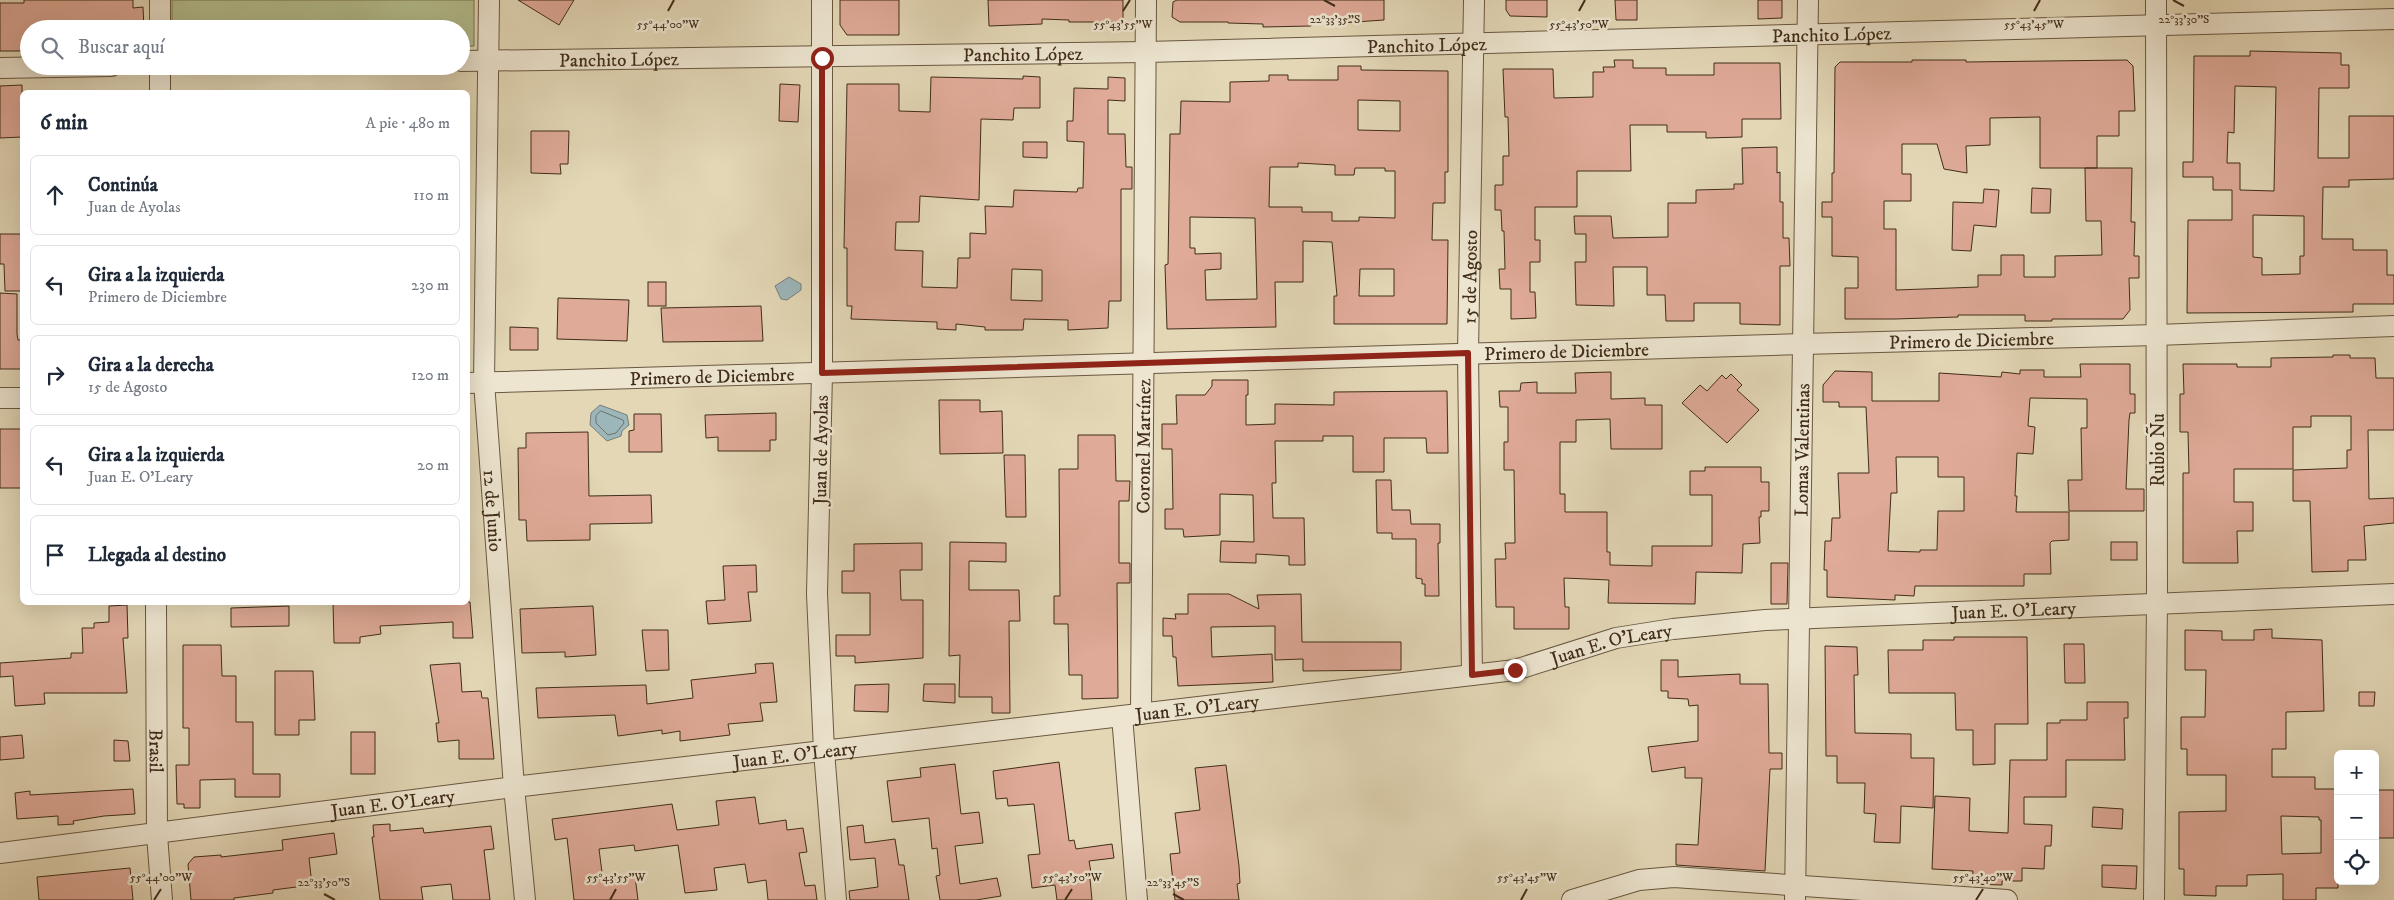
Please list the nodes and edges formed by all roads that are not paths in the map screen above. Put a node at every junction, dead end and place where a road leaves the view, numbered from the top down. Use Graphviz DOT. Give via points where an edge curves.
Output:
graph roads {
  1 [pos="160,0"];
  2 [pos="489,0"];
  3 [pos="822,0"];
  4 [pos="1146,0"];
  5 [pos="1474,0"];
  6 [pos="1808,0"];
  7 [pos="2156,0"];
  8 [pos="2394,19"];
  9 [pos="160,20"];
  10 [pos="2156,26"];
  11 [pos="1808,36"];
  12 [pos="1473,43"];
  13 [pos="1146,52"];
  14 [pos="822,58"];
  15 [pos="470,61"];
  16 [pos="489,61"];
  17 [pos="0,68"];
  18 [pos="20,68"];
  19 [pos="160,75"];
  20 [pos="160,90"];
  21 [pos="2394,326"];
  22 [pos="2157,335"];
  23 [pos="1802,344"];
  24 [pos="1468,353"];
  25 [pos="1142,362"];
  26 [pos="822,373"];
  27 [pos="476,382"];
  28 [pos="0,398"];
  29 [pos="20,398"];
  30 [pos="2394,594"];
  31 [pos="2157,602"];
  32 [pos="156,605"];
  33 [pos="1798,618"];
  34 [pos="1472,675"];
  35 [pos="1132,715"];
  36 [pos="824,751"];
  37 [pos="514,787"];
  38 [pos="157,835"];
  39 [pos="0,853"];
  40 [pos="1795,893"];
  41 [pos="162,900"];
  42 [pos="525,900"];
  43 [pos="836,900"];
  44 [pos="1137,900"];
  45 [pos="1572,900"];
  46 [pos="2007,900"];
  47 [pos="2154,900"];
  1 -- 9 [label="street"];
  2 -- 16 [label="street, 12 de Junio"];
  3 -- 14 [label="street, Juan de Ayolas"];
  4 -- 13 [label="street, Coronel Martínez"];
  5 -- 12 [label="street, 15 de Agosto"];
  6 -- 11 [label="street, Lomas Valentinas"];
  7 -- 10 [label="street, Rubio Ñu"];
  8 -- 10 [label="street, Panchito López"];
  10 -- 11 [label="street, Panchito López"];
  10 -- 22 [label="street, Rubio Ñu"];
  11 -- 12 [label="street, Panchito López"];
  11 -- 23 [label="street, Lomas Valentinas"];
  12 -- 13 [label="street, Panchito López"];
  12 -- 24 [label="street, 15 de Agosto"];
  13 -- 14 [label="street, Panchito López"];
  13 -- 25 [label="street, Coronel Martínez"];
  14 -- 16 [label="street, Panchito López"];
  14 -- 26 [label="street, Juan de Ayolas"];
  15 -- 16 [label="street, Panchito López"];
  16 -- 27 [label="street, 12 de Junio"];
  17 -- 18 [label="street"];
  19 -- 20 [label="street"];
  21 -- 22 [label="street, Primero de Diciembre"];
  22 -- 23 [label="street, Primero de Diciembre"];
  22 -- 31 [label="street, Rubio Ñu"];
  23 -- 24 [label="street, Primero de Diciembre"];
  23 -- 33 [label="street, Lomas Valentinas"];
  24 -- 25 [label="street, Primero de Diciembre"];
  24 -- 34 [label="street, 15 de Agosto"];
  25 -- 26 [label="street, Primero de Diciembre"];
  25 -- 35 [label="street, Coronel Martínez"];
  26 -- 27 [label="street, Primero de Diciembre"];
  26 -- 36 [label="street, Juan de Ayolas" via="817,594"];
  27 -- 37 [label="street, 12 de Junio"];
  28 -- 29 [label="street"];
  30 -- 31 [label="street, Juan E. O'Leary"];
  31 -- 33 [label="street, Juan E. O'Leary"];
  31 -- 47 [label="street, Rubio Ñu"];
  32 -- 38 [label="street, Brasil"];
  33 -- 34 [label="street, Juan E. O'Leary" via="1673,629 1616,638 1515,670"];
  33 -- 40 [label="street, Lomas Valentinas"];
  34 -- 35 [label="street, Juan E. O'Leary"];
  35 -- 36 [label="street, Juan E. O'Leary"];
  35 -- 44 [label="street, Coronel Martínez"];
  36 -- 37 [label="street, Juan E. O'Leary"];
  36 -- 43 [label="street, Juan de Ayolas"];
  37 -- 38 [label="street, Juan E. O'Leary"];
  37 -- 42 [label="street, 12 de Junio"];
  38 -- 39 [label="street, Juan E. O'Leary"];
  38 -- 41 [label="street, Brasil"];
  40 -- 45 [label="street" via="1674,878 1639,880"];
  40 -- 46 [label="street"];
}
